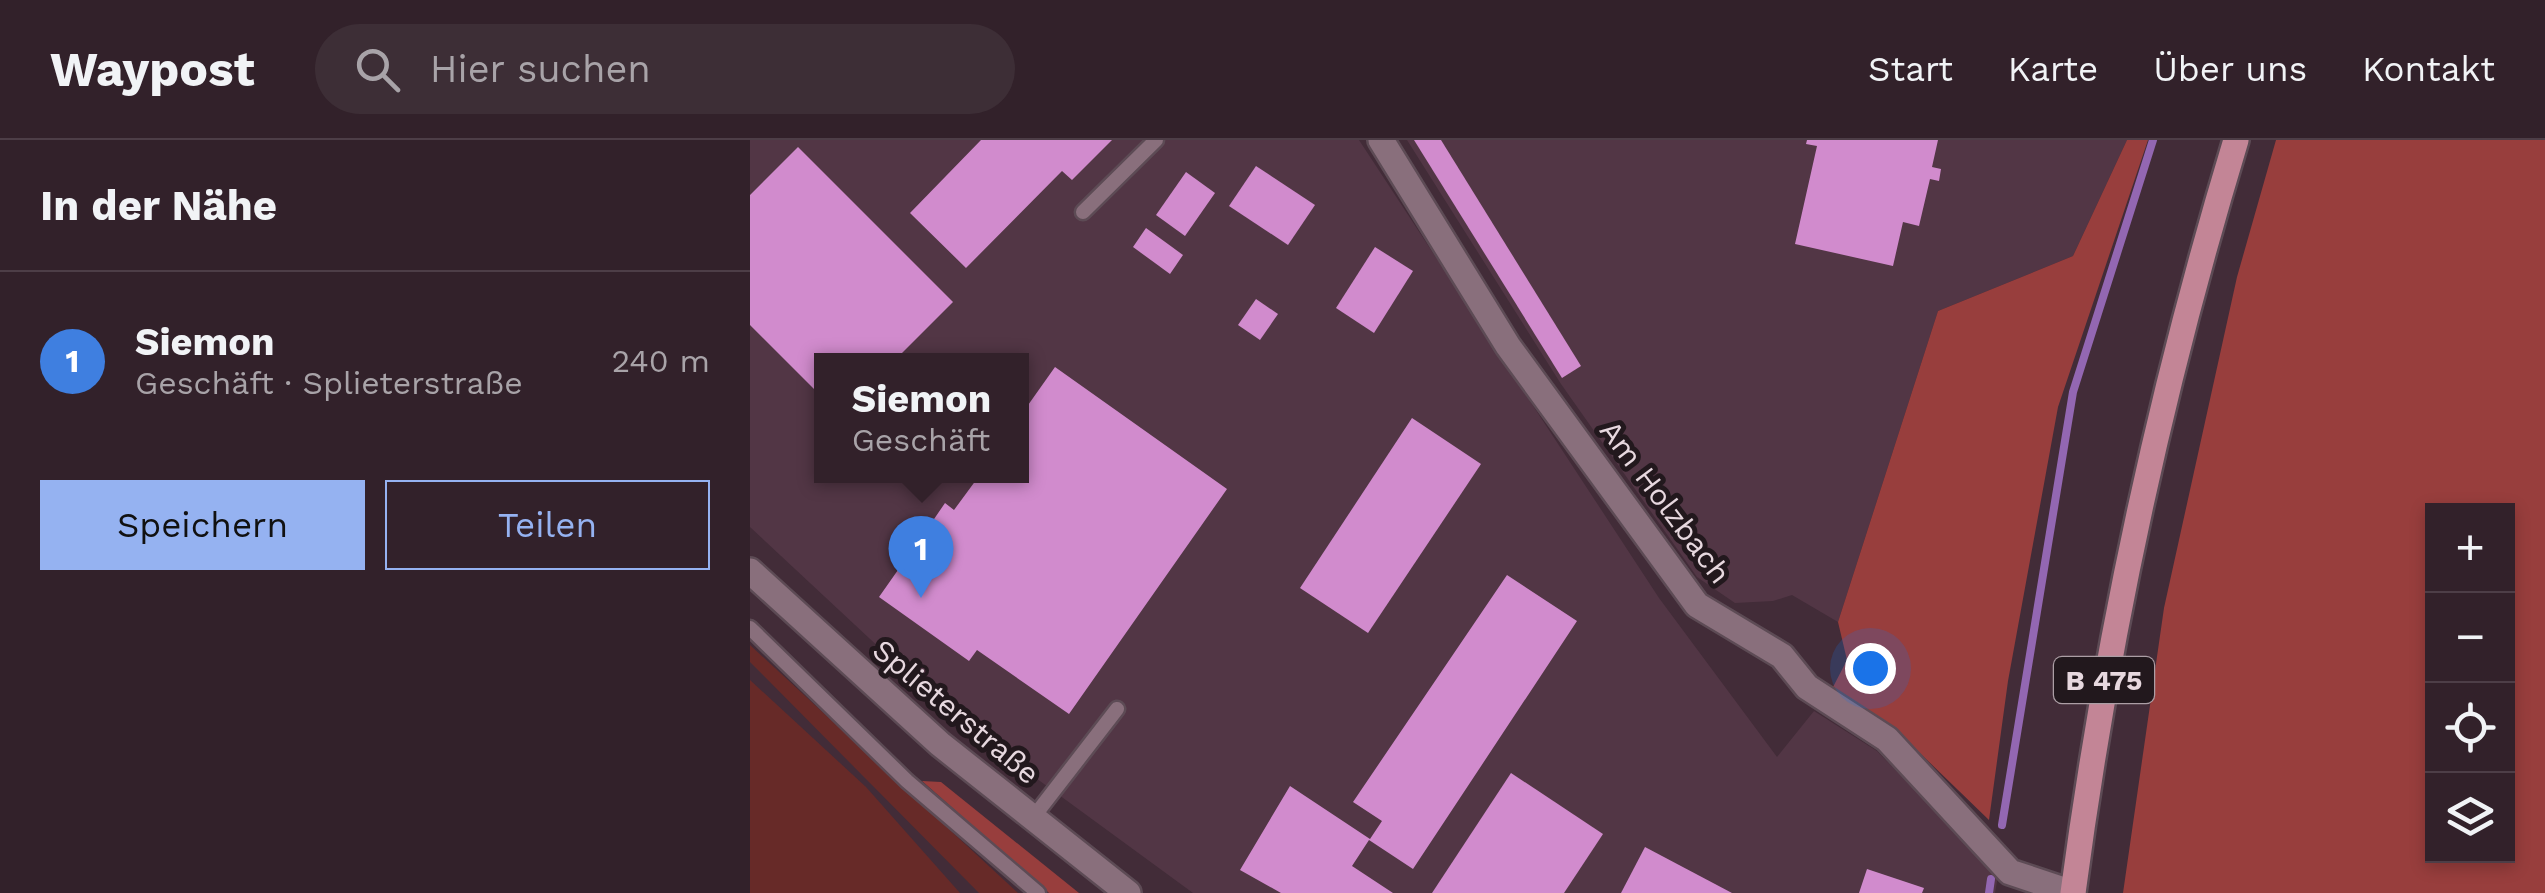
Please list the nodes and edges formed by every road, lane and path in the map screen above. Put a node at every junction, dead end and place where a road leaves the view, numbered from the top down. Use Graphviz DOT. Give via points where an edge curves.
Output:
graph roads {
  1 [pos="1156,140"];
  2 [pos="1381,140"];
  3 [pos="2236,140"];
  4 [pos="1083,212"];
  5 [pos="750,571"];
  6 [pos="750,628"];
  7 [pos="1117,709"];
  8 [pos="1032,819"];
  9 [pos="1038,893"];
  10 [pos="1128,893"];
  11 [pos="2073,893"];
  1 -- 4 [label="lane"];
  2 -- 11 [label="street, Am Holzbach" via="1508,346 1696,604 1782,656 1807,687 1887,739 2010,872"];
  3 -- 11 [label="main road, B 475" via="2198,265 2118,596"];
  5 -- 8 [label="street, Splieterstraße"];
  6 -- 9 [label="lane" via="908,781"];
  7 -- 8 [label="lane"];
  8 -- 10 [label="street, Splieterstraße"];
}
